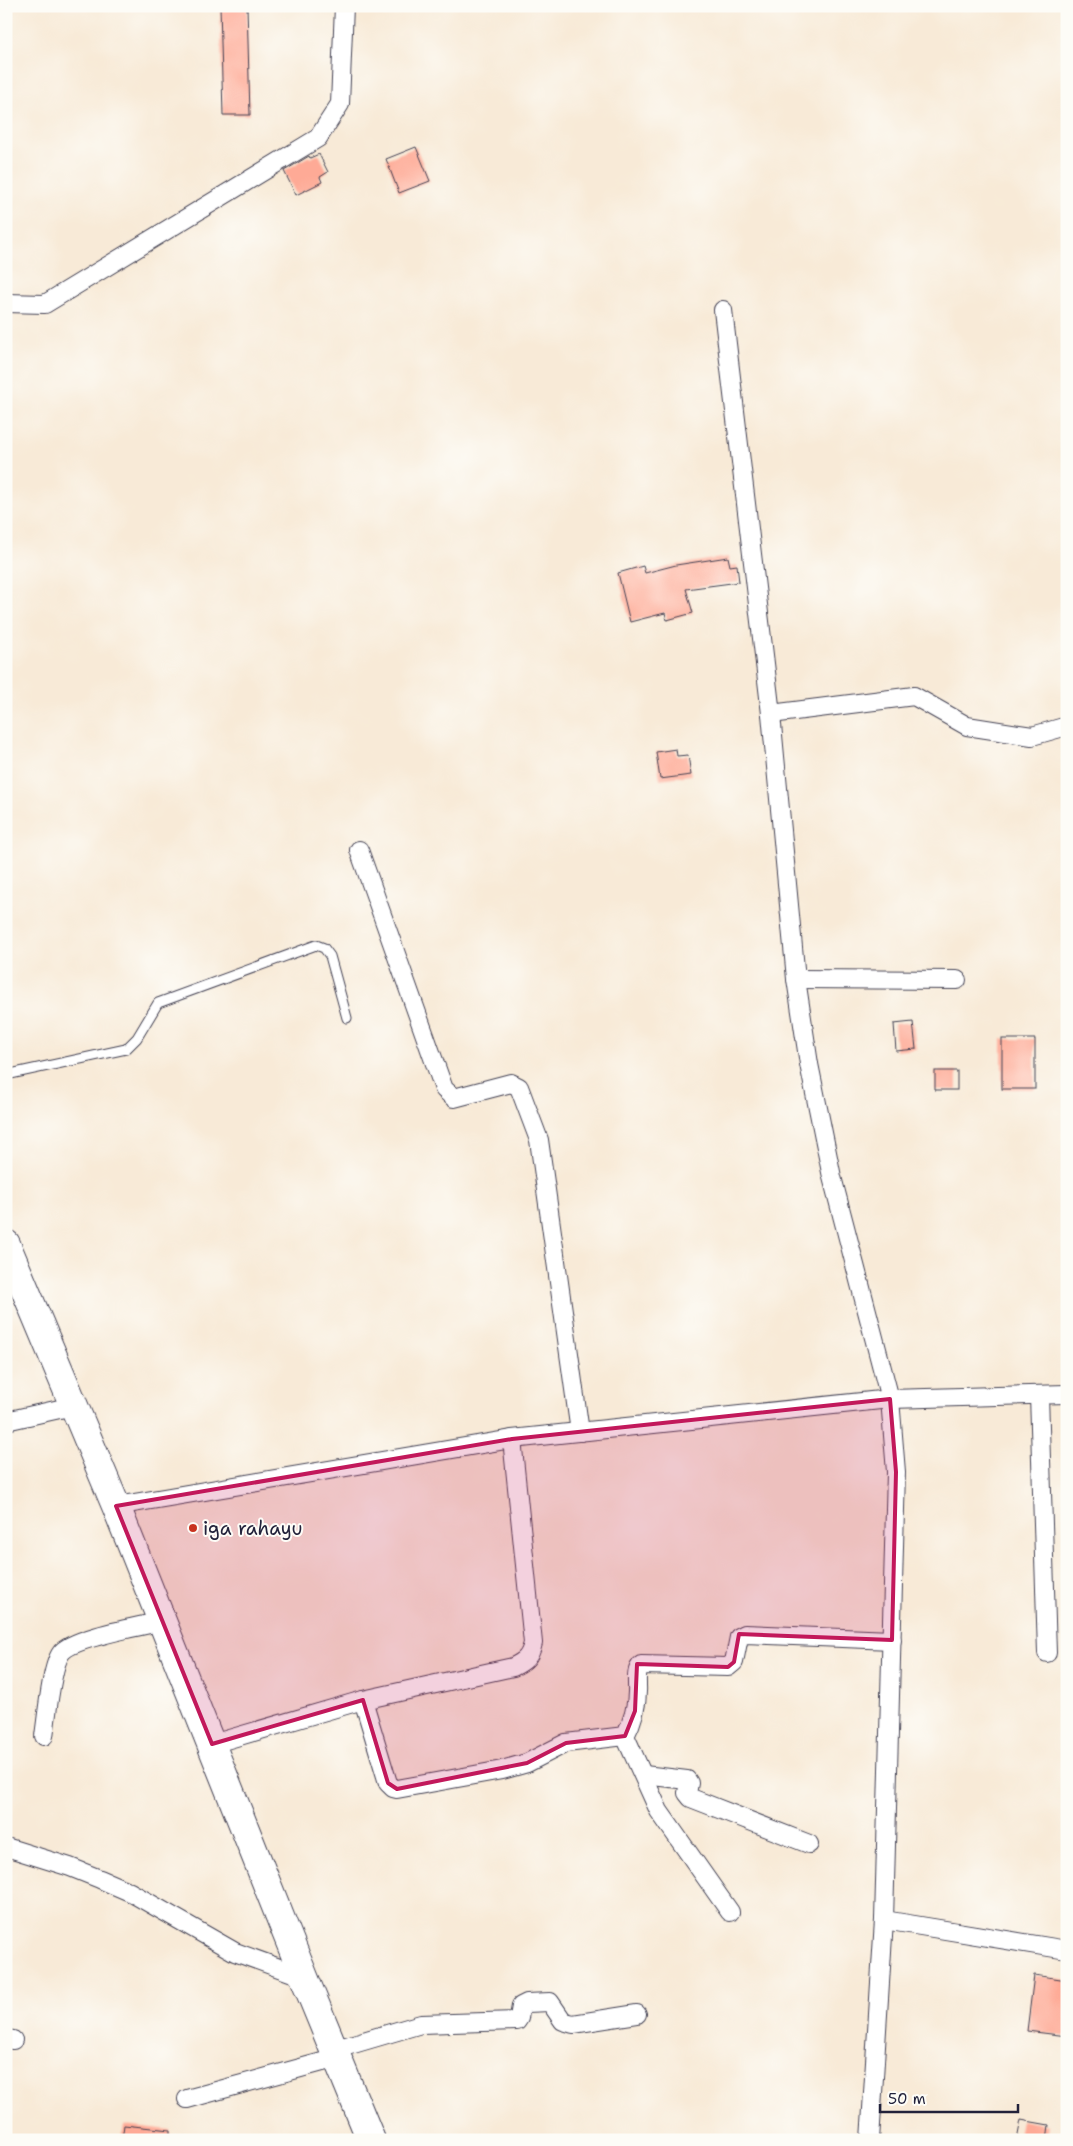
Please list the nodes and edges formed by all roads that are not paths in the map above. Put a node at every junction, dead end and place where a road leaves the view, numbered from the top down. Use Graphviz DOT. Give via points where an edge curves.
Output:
graph roads {
  1 [pos="344,6"];
  2 [pos="6,303"];
  3 [pos="722,310"];
  4 [pos="771,714"];
  5 [pos="1067,726"];
  6 [pos="359,850"];
  7 [pos="796,978"];
  8 [pos="957,980"];
  9 [pos="347,1018"];
  10 [pos="6,1075"];
  11 [pos="6,1244"];
  12 [pos="1067,1394"];
  13 [pos="1039,1395"];
  14 [pos="890,1399"];
  15 [pos="73,1406"];
  16 [pos="6,1421"];
  17 [pos="580,1432"];
  18 [pos="512,1439"];
  19 [pos="116,1506"];
  20 [pos="163,1621"];
  21 [pos="892,1640"];
  22 [pos="1047,1653"];
  23 [pos="363,1700"];
  24 [pos="44,1736"];
  25 [pos="625,1736"];
  26 [pos="212,1744"];
  27 [pos="644,1775"];
  28 [pos="809,1844"];
  29 [pos="6,1847"];
  30 [pos="730,1912"];
  31 [pos="884,1920"];
  32 [pos="1067,1950"];
  33 [pos="304,1977"];
  34 [pos="637,2014"];
  35 [pos="335,2054"];
  36 [pos="187,2099"];
  37 [pos="371,2140"];
  38 [pos="870,2140"];
  1 -- 2 [label="street" via="340,104 318,138 45,304"];
  3 -- 4 [label="street"];
  4 -- 5 [label="street" via="914,696 967,726 1032,736"];
  4 -- 7 [label="street"];
  6 -- 17 [label="street" via="444,1089 454,1098 511,1083 519,1087 538,1140"];
  7 -- 8 [label="street"];
  7 -- 14 [label="street" via="809,1064 832,1177"];
  9 -- 10 [label="lane" via="330,956 324,948 316,945 158,1003 137,1038 126,1049"];
  11 -- 15 [label="main road"];
  12 -- 13 [label="street"];
  13 -- 14 [label="street"];
  13 -- 22 [label="street"];
  14 -- 17 [label="street"];
  14 -- 21 [label="street" via="896,1472"];
  15 -- 16 [label="street"];
  15 -- 19 [label="main road"];
  17 -- 18 [label="street"];
  18 -- 19 [label="street"];
  18 -- 23 [label="street" via="533,1643 531,1654 513,1667"];
  19 -- 20 [label="main road"];
  20 -- 24 [label="street" via="79,1641 65,1648 56,1662"];
  20 -- 26 [label="main road"];
  21 -- 25 [label="street" via="744,1634 739,1637 734,1662 728,1667 641,1665 637,1670 638,1702"];
  21 -- 31 [label="street"];
  23 -- 25 [label="street" via="388,1784 394,1789 502,1770 528,1763 566,1743"];
  23 -- 26 [label="street"];
  25 -- 27 [label="street"];
  26 -- 33 [label="main road"];
  27 -- 28 [label="street" via="687,1780 687,1792 691,1798"];
  27 -- 30 [label="street" via="659,1812"];
  29 -- 33 [label="street" via="70,1866 130,1892 235,1952"];
  31 -- 32 [label="street"];
  31 -- 38 [label="street"];
  33 -- 35 [label="main road"];
  34 -- 35 [label="street" via="572,2024 563,2021 550,2002 527,2003 521,2006 517,2020 421,2024"];
  35 -- 36 [label="street"];
  35 -- 37 [label="main road"];
}
